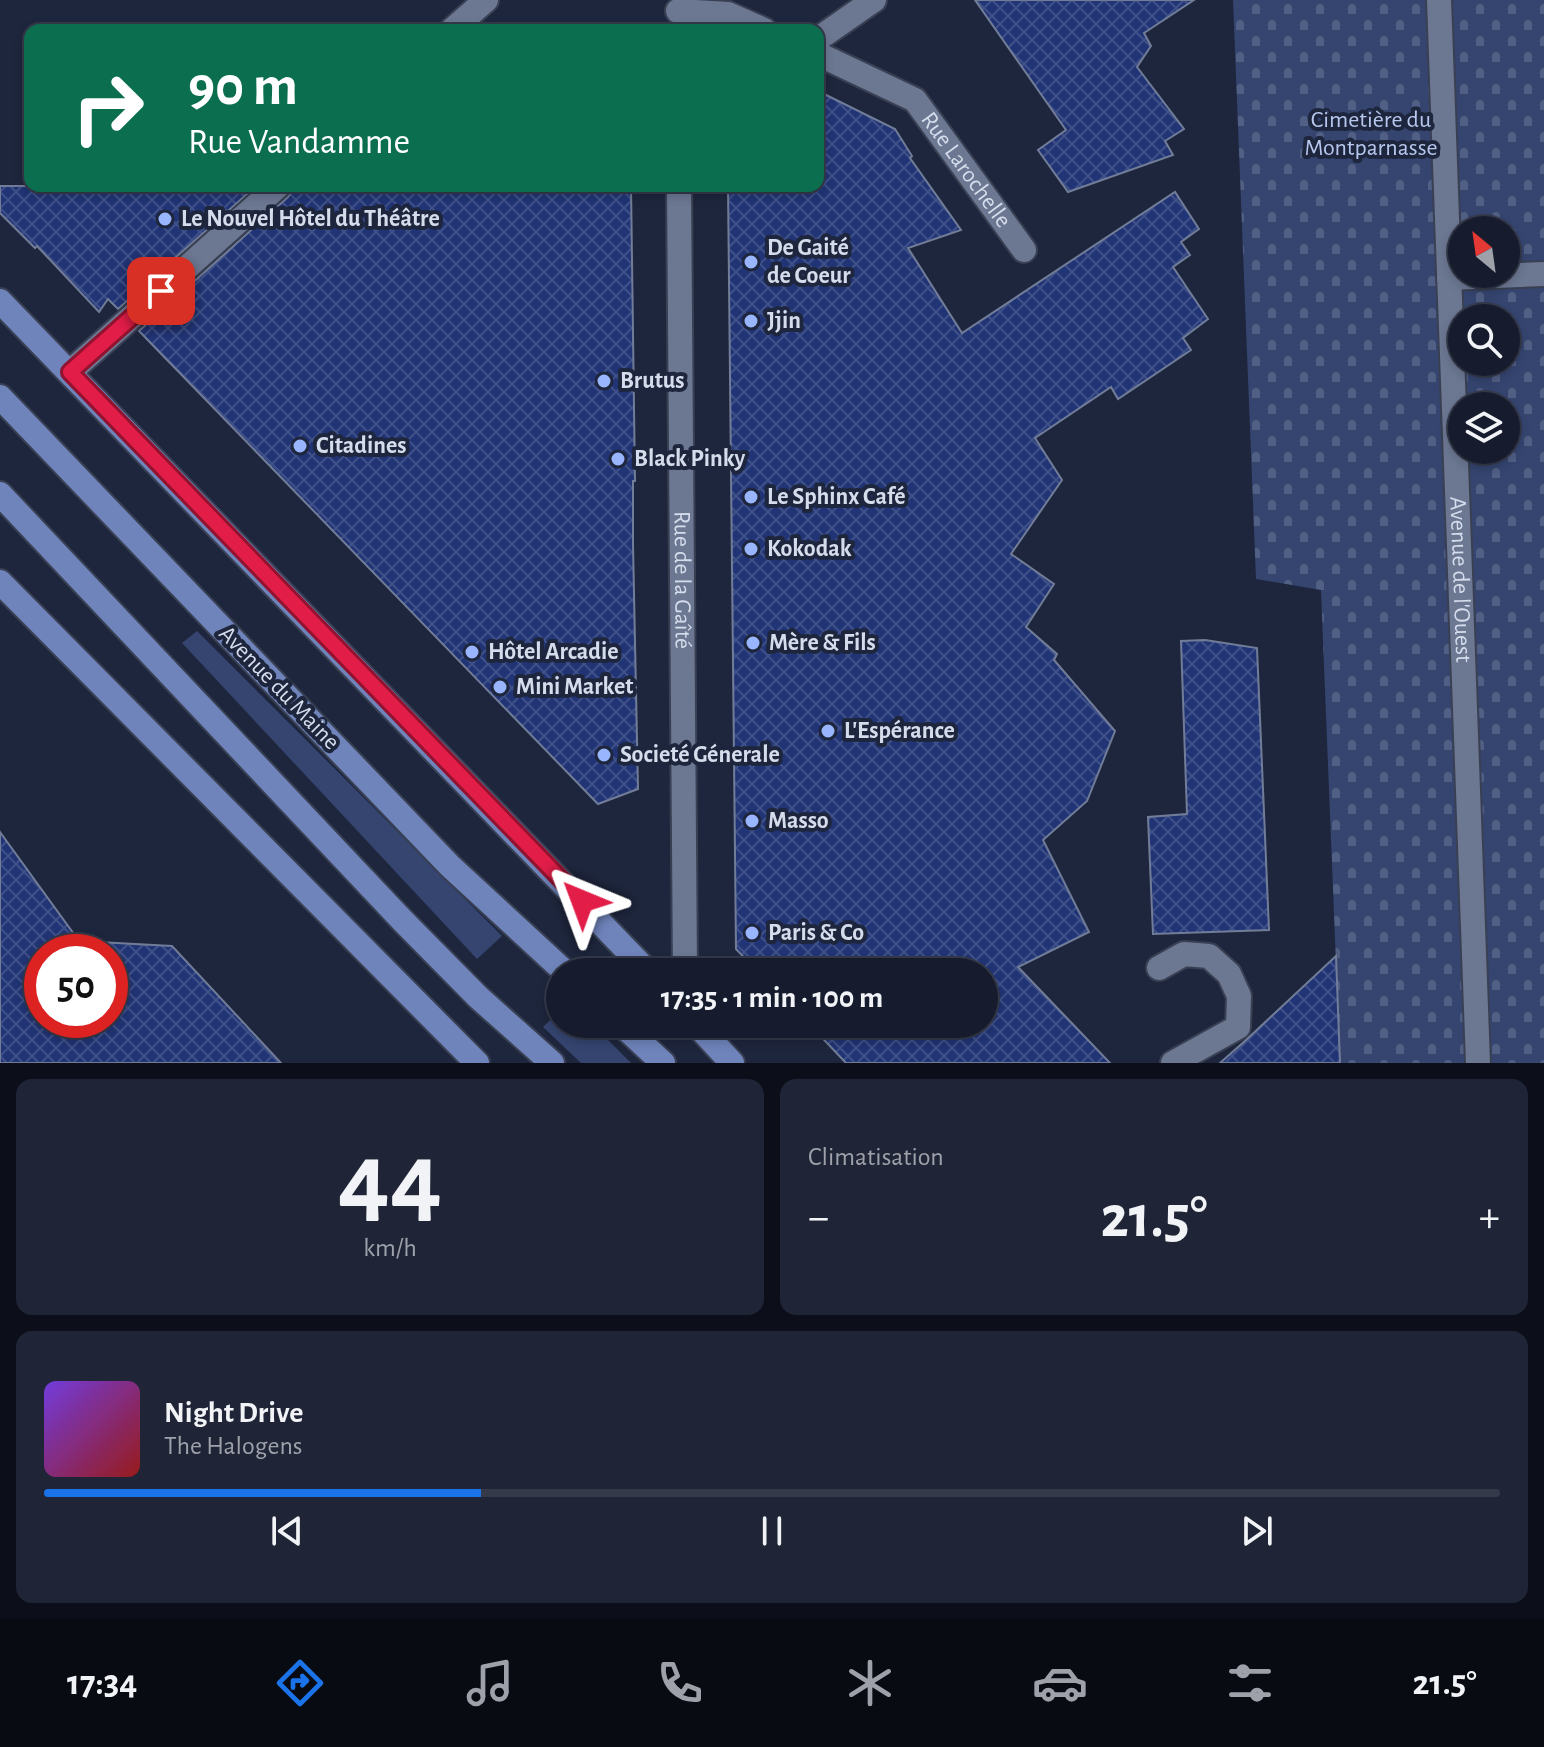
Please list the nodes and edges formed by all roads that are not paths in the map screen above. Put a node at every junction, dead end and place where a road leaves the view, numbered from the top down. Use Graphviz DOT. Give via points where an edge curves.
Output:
graph roads {
  1 [pos="486,0"];
  2 [pos="874,0"];
  3 [pos="1439,0"];
  4 [pos="678,14"];
  5 [pos="459,24"];
  6 [pos="750,24"];
  7 [pos="824,35"];
  8 [pos="824,57"];
  9 [pos="271,192"];
  10 [pos="679,192"];
  11 [pos="1024,250"];
  12 [pos="1448,250"];
  13 [pos="1544,274"];
  14 [pos="1520,275"];
  15 [pos="1449,288"];
  16 [pos="0,301"];
  17 [pos="70,372"];
  18 [pos="0,397"];
  19 [pos="0,494"];
  20 [pos="0,582"];
  21 [pos="550,958"];
  22 [pos="635,958"];
  23 [pos="685,958"];
  24 [pos="1159,968"];
  25 [pos="636,1038"];
  26 [pos="709,1038"];
  27 [pos="477,1063"];
  28 [pos="552,1063"];
  29 [pos="663,1063"];
  30 [pos="732,1063"];
  31 [pos="1173,1063"];
  32 [pos="1478,1063"];
  1 -- 5 [label="street"];
  2 -- 7 [label="street"];
  3 -- 12 [label="street, Avenue de l'Ouest"];
  4 -- 6 [label="street" via="728,14"];
  8 -- 11 [label="street, Rue Larochelle" via="915,100"];
  9 -- 17 [label="street"];
  10 -- 23 [label="street, Rue de la Gaîté"];
  13 -- 14 [label="street"];
  15 -- 32 [label="street, Avenue de l'Ouest"];
  16 -- 17 [label="main road"];
  17 -- 22 [label="main road"];
  18 -- 21 [label="main road, Avenue du Maine" via="450,866"];
  19 -- 28 [label="main road" via="402,920"];
  20 -- 27 [label="main road"];
  24 -- 31 [label="street" via="1184,954 1209,956 1229,974 1239,996 1238,1027"];
  25 -- 29 [label="main road"];
  26 -- 30 [label="main road"];
}
